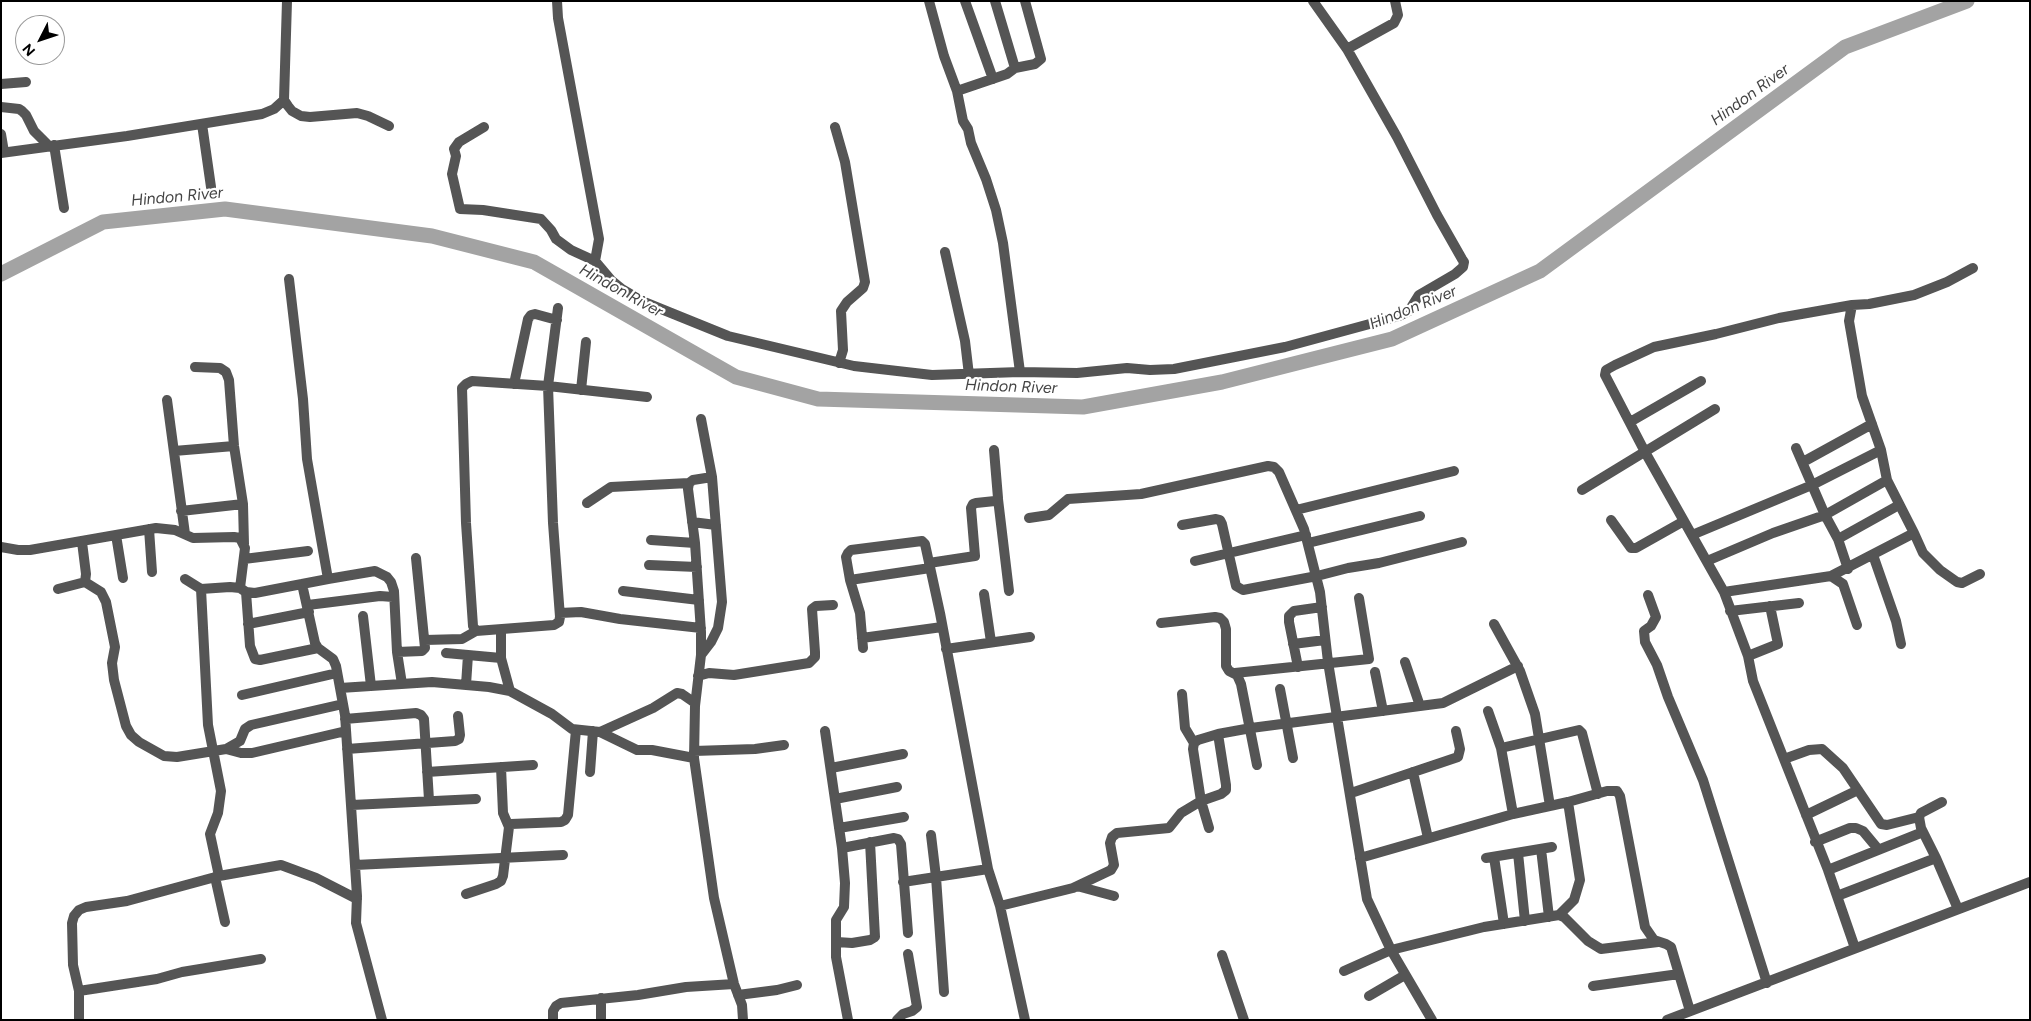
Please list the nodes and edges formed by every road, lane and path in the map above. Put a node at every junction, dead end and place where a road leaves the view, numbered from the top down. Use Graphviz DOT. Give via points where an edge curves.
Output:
graph roads {
  1 [pos="286,1"];
  2 [pos="557,1"];
  3 [pos="929,1"];
  4 [pos="965,1"];
  5 [pos="995,1"];
  6 [pos="1025,1"];
  7 [pos="1314,1"];
  8 [pos="1395,1"];
  9 [pos="1347,49"];
  10 [pos="1015,68"];
  11 [pos="993,79"];
  12 [pos="26,82"];
  13 [pos="1,84"];
  14 [pos="957,91"];
  15 [pos="284,100"];
  16 [pos="1,107"];
  17 [pos="202,124"];
  18 [pos="389,126"];
  19 [pos="835,126"];
  20 [pos="484,127"];
  21 [pos="1,134"];
  22 [pos="52,146"];
  23 [pos="2,152"];
  24 [pos="211,187"];
  25 [pos="64,208"];
  26 [pos="945,252"];
  27 [pos="595,261"];
  28 [pos="1973,268"];
  29 [pos="289,279"];
  30 [pos="1852,305"];
  31 [pos="558,308"];
  32 [pos="556,320"];
  33 [pos="586,342"];
  34 [pos="840,363"];
  35 [pos="195,367"];
  36 [pos="1020,372"];
  37 [pos="969,375"];
  38 [pos="1702,381"];
  39 [pos="514,384"];
  40 [pos="548,386"];
  41 [pos="581,390"];
  42 [pos="646,398"];
  43 [pos="166,400"];
  44 [pos="1716,409"];
  45 [pos="701,419"];
  46 [pos="1630,422"];
  47 [pos="1872,424"];
  48 [pos="234,446"];
  49 [pos="1796,448"];
  50 [pos="994,450"];
  51 [pos="1880,450"];
  52 [pos="174,451"];
  53 [pos="1645,452"];
  54 [pos="1803,462"];
  55 [pos="1454,471"];
  56 [pos="712,477"];
  57 [pos="1887,480"];
  58 [pos="689,483"];
  59 [pos="1812,485"];
  60 [pos="1582,490"];
  61 [pos="998,499"];
  62 [pos="587,503"];
  63 [pos="242,504"];
  64 [pos="1899,506"];
  65 [pos="1296,510"];
  66 [pos="182,511"];
  67 [pos="1825,515"];
  68 [pos="1420,516"];
  69 [pos="1028,518"];
  70 [pos="1611,520"];
  71 [pos="1684,521"];
  72 [pos="692,522"];
  73 [pos="716,525"];
  74 [pos="1182,525"];
  75 [pos="148,529"];
  76 [pos="1914,533"];
  77 [pos="184,534"];
  78 [pos="116,535"];
  79 [pos="1692,535"];
  80 [pos="1307,539"];
  81 [pos="1838,539"];
  82 [pos="652,540"];
  83 [pos="82,542"];
  84 [pos="1462,542"];
  85 [pos="695,543"];
  86 [pos="244,544"];
  87 [pos="1,546"];
  88 [pos="308,551"];
  89 [pos="1229,553"];
  90 [pos="1873,556"];
  91 [pos="416,558"];
  92 [pos="244,560"];
  93 [pos="1195,561"];
  94 [pos="1707,561"];
  95 [pos="649,565"];
  96 [pos="929,565"];
  97 [pos="697,567"];
  98 [pos="1848,569"];
  99 [pos="152,572"];
  100 [pos="1980,574"];
  101 [pos="1316,576"];
  102 [pos="1831,576"];
  103 [pos="123,578"];
  104 [pos="185,579"];
  105 [pos="328,579"];
  106 [pos="850,580"];
  107 [pos="85,582"];
  108 [pos="302,584"];
  109 [pos="58,589"];
  110 [pos="201,589"];
  111 [pos="243,590"];
  112 [pos="623,591"];
  113 [pos="1009,591"];
  114 [pos="1724,592"];
  115 [pos="984,594"];
  116 [pos="1648,595"];
  117 [pos="393,597"];
  118 [pos="1359,598"];
  119 [pos="699,600"];
  120 [pos="1799,603"];
  121 [pos="833,605"];
  122 [pos="1770,606"];
  123 [pos="1322,607"];
  124 [pos="308,609"];
  125 [pos="1730,611"];
  126 [pos="560,613"];
  127 [pos="363,616"];
  128 [pos="1161,623"];
  129 [pos="248,624"];
  130 [pos="1494,624"];
  131 [pos="1857,625"];
  132 [pos="942,627"];
  133 [pos="700,628"];
  134 [pos="502,630"];
  135 [pos="476,632"];
  136 [pos="1030,637"];
  137 [pos="425,640"];
  138 [pos="1325,640"];
  139 [pos="991,642"];
  140 [pos="1293,644"];
  141 [pos="1901,644"];
  142 [pos="318,648"];
  143 [pos="946,649"];
  144 [pos="398,652"];
  145 [pos="446,653"];
  146 [pos="468,655"];
  147 [pos="701,655"];
  148 [pos="1748,656"];
  149 [pos="501,658"];
  150 [pos="1328,662"];
  151 [pos="1406,662"];
  152 [pos="1518,666"];
  153 [pos="1298,667"];
  154 [pos="1375,672"];
  155 [pos="337,673"];
  156 [pos="1235,673"];
  157 [pos="698,676"];
  158 [pos="402,684"];
  159 [pos="466,685"];
  160 [pos="371,686"];
  161 [pos="340,688"];
  162 [pos="1280,689"];
  163 [pos="510,691"];
  164 [pos="1182,694"];
  165 [pos="242,695"];
  166 [pos="695,702"];
  167 [pos="343,704"];
  168 [pos="1420,706"];
  169 [pos="1383,711"];
  170 [pos="1488,711"];
  171 [pos="458,716"];
  172 [pos="1337,716"];
  173 [pos="345,719"];
  174 [pos="1287,723"];
  175 [pos="1251,728"];
  176 [pos="576,730"];
  177 [pos="825,731"];
  178 [pos="1456,731"];
  179 [pos="346,732"];
  180 [pos="596,732"];
  181 [pos="1218,734"];
  182 [pos="1538,740"];
  183 [pos="426,742"];
  184 [pos="1194,743"];
  185 [pos="784,745"];
  186 [pos="1501,748"];
  187 [pos="226,749"];
  188 [pos="347,749"];
  189 [pos="212,752"];
  190 [pos="694,754"];
  191 [pos="903,754"];
  192 [pos="1293,758"];
  193 [pos="1784,758"];
  194 [pos="533,765"];
  195 [pos="1258,765"];
  196 [pos="501,767"];
  197 [pos="831,768"];
  198 [pos="428,772"];
  199 [pos="590,772"];
  200 [pos="1413,772"];
  201 [pos="897,787"];
  202 [pos="1858,790"];
  203 [pos="1351,793"];
  204 [pos="1598,794"];
  205 [pos="476,799"];
  206 [pos="429,800"];
  207 [pos="835,800"];
  208 [pos="1201,801"];
  209 [pos="1568,802"];
  210 [pos="1942,802"];
  211 [pos="352,805"];
  212 [pos="1550,806"];
  213 [pos="1513,814"];
  214 [pos="1806,815"];
  215 [pos="904,816"];
  216 [pos="1919,816"];
  217 [pos="509,827"];
  218 [pos="839,828"];
  219 [pos="1209,828"];
  220 [pos="1923,832"];
  221 [pos="931,835"];
  222 [pos="1428,838"];
  223 [pos="870,842"];
  224 [pos="1815,842"];
  225 [pos="1552,847"];
  226 [pos="842,848"];
  227 [pos="1540,849"];
  228 [pos="1878,849"];
  229 [pos="1518,852"];
  230 [pos="563,854"];
  231 [pos="506,857"];
  232 [pos="1360,858"];
  233 [pos="1936,858"];
  234 [pos="355,865"];
  235 [pos="988,869"];
  236 [pos="1828,870"];
  237 [pos="217,876"];
  238 [pos="936,877"];
  239 [pos="903,882"];
  240 [pos="2030,882"];
  241 [pos="1077,886"];
  242 [pos="466,894"];
  243 [pos="1114,896"];
  244 [pos="1837,896"];
  245 [pos="357,900"];
  246 [pos="1000,906"];
  247 [pos="1958,909"];
  248 [pos="1554,916"];
  249 [pos="1525,921"];
  250 [pos="225,922"];
  251 [pos="1504,924"];
  252 [pos="908,933"];
  253 [pos="836,942"];
  254 [pos="1658,942"];
  255 [pos="1855,948"];
  256 [pos="1391,950"];
  257 [pos="908,954"];
  258 [pos="1222,955"];
  259 [pos="261,959"];
  260 [pos="1344,972"];
  261 [pos="1679,974"];
  262 [pos="1405,975"];
  263 [pos="1766,983"];
  264 [pos="734,984"];
  265 [pos="796,985"];
  266 [pos="1593,986"];
  267 [pos="79,991"];
  268 [pos="944,992"];
  269 [pos="738,995"];
  270 [pos="1369,996"];
  271 [pos="601,998"];
  272 [pos="1690,1011"];
  273 [pos="79,1020"];
  274 [pos="382,1020"];
  275 [pos="553,1020"];
  276 [pos="601,1020"];
  277 [pos="743,1020"];
  278 [pos="848,1020"];
  279 [pos="897,1020"];
  280 [pos="1025,1020"];
  281 [pos="1244,1020"];
  282 [pos="1432,1020"];
  283 [pos="1667,1020"];
  1 -- 15 [label="street"];
  2 -- 27 [label="street" via="599,239"];
  3 -- 14 [label="street"];
  4 -- 11 [label="street"];
  5 -- 10 [label="street"];
  6 -- 10 [label="street" via="1041,59 1035,64"];
  7 -- 9 [label="street"];
  8 -- 9 [label="street" via="1398,15 1394,23"];
  9 -- 36 [label="street" via="1464,262 1460,271 1419,294 1409,311 1399,316 1269,351 1174,369"];
  10 -- 11 [label="street"];
  11 -- 14 [label="street"];
  12 -- 13 [label="street"];
  14 -- 36 [label="street" via="963,121 986,179 1003,243"];
  15 -- 17 [label="street" via="270,112"];
  15 -- 18 [label="street" via="292,111 301,116 357,113"];
  16 -- 22 [label="street" via="22,111 34,131"];
  17 -- 22 [label="street"];
  17 -- 24 [label="street"];
  19 -- 34 [label="street" via="845,162 865,282 840,311 843,350"];
  20 -- 27 [label="street" via="459,142 454,149 456,156 452,174 460,209 540,219 563,245"];
  21 -- 23 [label="street"];
  22 -- 23 [label="street"];
  22 -- 25 [label="street"];
  26 -- 37 [label="street" via="966,342"];
  27 -- 34 [label="street" via="611,280 644,302 728,336"];
  28 -- 30 [label="street" via="1914,295"];
  29 -- 105 [label="street" via="307,460"];
  30 -- 46 [label="street" via="1654,347 1615,365 1606,370 1605,375"];
  30 -- 47 [label="street" via="1849,321 1852,339 1862,396"];
  31 -- 32 [label="street"];
  32 -- 39 [label="street" via="536,314 528,319"];
  32 -- 40 [label="street"];
  33 -- 41 [label="street"];
  34 -- 37 [label="street" via="932,375"];
  35 -- 48 [label="street" via="220,368 226,372"];
  36 -- 37 [label="street"];
  38 -- 46 [label="street"];
  39 -- 40 [label="street"];
  39 -- 135 [label="street" via="472,381 462,388 461,394 466,523"];
  40 -- 41 [label="street"];
  40 -- 126 [label="street"];
  41 -- 42 [label="street"];
  43 -- 52 [label="street"];
  44 -- 53 [label="street"];
  45 -- 56 [label="street"];
  46 -- 53 [label="street"];
  47 -- 51 [label="street"];
  47 -- 54 [label="street"];
  48 -- 52 [label="street"];
  48 -- 63 [label="street"];
  49 -- 54 [label="street"];
  50 -- 61 [label="street"];
  51 -- 57 [label="street"];
  51 -- 59 [label="street"];
  52 -- 66 [label="street"];
  53 -- 60 [label="street"];
  53 -- 71 [label="street"];
  54 -- 59 [label="street"];
  55 -- 65 [label="street"];
  56 -- 58 [label="street"];
  56 -- 73 [label="street"];
  57 -- 64 [label="street"];
  57 -- 67 [label="street"];
  58 -- 62 [label="street" via="611,487"];
  58 -- 72 [label="street"];
  59 -- 67 [label="street"];
  59 -- 79 [label="street"];
  61 -- 96 [label="street" via="973,504 971,508 975,556"];
  61 -- 113 [label="street"];
  63 -- 66 [label="street"];
  63 -- 86 [label="street"];
  64 -- 76 [label="street"];
  64 -- 81 [label="street"];
  65 -- 69 [label="street" via="1279,472 1268,466 1142,494 1068,499 1049,515"];
  65 -- 80 [label="street"];
  66 -- 77 [label="street"];
  67 -- 81 [label="street"];
  67 -- 94 [label="street"];
  68 -- 80 [label="street"];
  70 -- 71 [label="street" via="1631,548"];
  71 -- 79 [label="street"];
  72 -- 73 [label="street"];
  72 -- 85 [label="street"];
  73 -- 147 [label="street" via="722,602 718,628"];
  74 -- 89 [label="street" via="1220,520"];
  75 -- 77 [label="street" via="166,528"];
  75 -- 78 [label="street"];
  75 -- 99 [label="street"];
  76 -- 90 [label="street"];
  76 -- 100 [label="street" via="1923,553 1957,582 1962,583"];
  77 -- 86 [label="street" via="193,538 240,538"];
  78 -- 83 [label="street"];
  78 -- 103 [label="street"];
  79 -- 94 [label="street"];
  80 -- 89 [label="street"];
  80 -- 101 [label="street"];
  81 -- 98 [label="street"];
  82 -- 85 [label="street"];
  83 -- 87 [label="street" via="24,550"];
  83 -- 107 [label="street"];
  84 -- 101 [label="street"];
  85 -- 97 [label="street"];
  86 -- 92 [label="street"];
  88 -- 92 [label="street"];
  89 -- 93 [label="street"];
  89 -- 101 [label="street" via="1236,586 1243,590"];
  90 -- 98 [label="street"];
  90 -- 141 [label="street"];
  91 -- 137 [label="street"];
  92 -- 111 [label="street"];
  94 -- 114 [label="street"];
  95 -- 97 [label="street"];
  96 -- 106 [label="street"];
  96 -- 106 [label="street" via="922,541 851,550 846,557"];
  96 -- 132 [label="street"];
  97 -- 119 [label="street"];
  98 -- 102 [label="street"];
  101 -- 123 [label="street"];
  102 -- 114 [label="street"];
  102 -- 131 [label="street" via="1843,584"];
  104 -- 110 [label="street"];
  105 -- 108 [label="street"];
  105 -- 117 [label="street" via="370,571 380,573 391,582"];
  106 -- 132 [label="street" via="858,604 863,643"];
  107 -- 109 [label="street"];
  107 -- 189 [label="street" via="101,592 106,602 115,647 112,663 114,680 123,718 131,735 170,757"];
  108 -- 111 [label="street" via="263,592"];
  108 -- 124 [label="street"];
  110 -- 111 [label="street"];
  110 -- 189 [label="street"];
  111 -- 129 [label="street"];
  112 -- 119 [label="street"];
  114 -- 125 [label="street"];
  115 -- 139 [label="street"];
  116 -- 263 [label="street" via="1656,617 1644,631 1646,642 1703,780"];
  117 -- 124 [label="street" via="380,596"];
  117 -- 144 [label="street"];
  118 -- 150 [label="street" via="1369,659"];
  119 -- 133 [label="street"];
  120 -- 122 [label="street"];
  121 -- 157 [label="street" via="812,609 815,652 809,663 734,675 709,673"];
  122 -- 125 [label="street"];
  122 -- 148 [label="street" via="1778,644"];
  123 -- 138 [label="street"];
  123 -- 140 [label="street" via="1294,612 1289,616"];
  124 -- 129 [label="street"];
  124 -- 142 [label="street"];
  125 -- 148 [label="street"];
  126 -- 133 [label="street" via="582,612"];
  126 -- 134 [label="street" via="559,622 554,626"];
  127 -- 160 [label="street"];
  128 -- 156 [label="street" via="1220,618 1226,629 1226,666"];
  129 -- 142 [label="street" via="255,659"];
  130 -- 152 [label="street"];
  132 -- 143 [label="street"];
  133 -- 147 [label="street"];
  134 -- 135 [label="street"];
  134 -- 149 [label="street"];
  135 -- 137 [label="street" via="462,639"];
  136 -- 139 [label="street"];
  137 -- 144 [label="street" via="422,651"];
  138 -- 140 [label="street"];
  138 -- 150 [label="street"];
  139 -- 143 [label="street"];
  140 -- 153 [label="street"];
  142 -- 155 [label="street" via="332,658"];
  143 -- 235 [label="street"];
  144 -- 158 [label="street"];
  145 -- 146 [label="street"];
  146 -- 149 [label="street"];
  146 -- 159 [label="street"];
  147 -- 157 [label="street"];
  148 -- 193 [label="street" via="1753,681"];
  149 -- 163 [label="street"];
  150 -- 153 [label="street"];
  150 -- 172 [label="street"];
  151 -- 168 [label="street"];
  152 -- 168 [label="street" via="1444,703"];
  152 -- 182 [label="street" via="1536,714"];
  153 -- 156 [label="street"];
  154 -- 169 [label="street"];
  155 -- 161 [label="street"];
  155 -- 165 [label="street"];
  156 -- 175 [label="street" via="1241,684"];
  157 -- 166 [label="street"];
  158 -- 159 [label="street"];
  158 -- 160 [label="street"];
  159 -- 163 [label="street"];
  160 -- 161 [label="street"];
  161 -- 167 [label="street"];
  162 -- 174 [label="street"];
  163 -- 176 [label="street"];
  164 -- 184 [label="street" via="1186,732"];
  166 -- 180 [label="street" via="678,693 653,708"];
  166 -- 190 [label="street"];
  167 -- 173 [label="street"];
  167 -- 187 [label="street" via="251,725 238,743"];
  168 -- 169 [label="street"];
  169 -- 172 [label="street"];
  170 -- 186 [label="street"];
  171 -- 183 [label="street" via="459,738"];
  172 -- 174 [label="street"];
  172 -- 203 [label="street"];
  173 -- 179 [label="street"];
  173 -- 183 [label="street" via="416,713 424,719"];
  174 -- 175 [label="street"];
  174 -- 192 [label="street"];
  175 -- 181 [label="street"];
  175 -- 195 [label="street"];
  176 -- 180 [label="street"];
  176 -- 217 [label="street" via="565,820 516,823"];
  177 -- 197 [label="street"];
  178 -- 200 [label="street" via="1460,749 1458,757"];
  179 -- 187 [label="street" via="252,753"];
  179 -- 188 [label="street"];
  180 -- 190 [label="street" via="637,750"];
  180 -- 199 [label="street"];
  181 -- 184 [label="street"];
  181 -- 208 [label="street" via="1226,790"];
  182 -- 186 [label="street"];
  182 -- 204 [label="street" via="1577,729 1581,731"];
  182 -- 212 [label="street"];
  183 -- 188 [label="street"];
  183 -- 198 [label="street"];
  184 -- 208 [label="street"];
  185 -- 190 [label="street"];
  186 -- 213 [label="street"];
  187 -- 189 [label="street"];
  188 -- 211 [label="street"];
  189 -- 237 [label="street" via="221,799 210,834"];
  190 -- 264 [label="street" via="714,898"];
  191 -- 197 [label="street"];
  193 -- 202 [label="street" via="1822,749"];
  193 -- 214 [label="street"];
  194 -- 196 [label="street"];
  196 -- 198 [label="street"];
  196 -- 217 [label="street" via="503,813"];
  197 -- 207 [label="street"];
  198 -- 206 [label="street"];
  200 -- 203 [label="street"];
  200 -- 222 [label="street"];
  201 -- 207 [label="street"];
  202 -- 214 [label="street"];
  202 -- 216 [label="street" via="1881,824"];
  203 -- 232 [label="street"];
  204 -- 209 [label="street"];
  204 -- 254 [label="street" via="1612,790 1620,796 1645,927"];
  205 -- 206 [label="street"];
  206 -- 211 [label="street"];
  207 -- 218 [label="street"];
  208 -- 219 [label="street"];
  208 -- 241 [label="street" via="1176,816 1169,828 1112,836 1112,870"];
  209 -- 212 [label="street"];
  209 -- 248 [label="street" via="1580,880 1574,900"];
  210 -- 216 [label="street"];
  211 -- 234 [label="street"];
  212 -- 213 [label="street"];
  213 -- 222 [label="street"];
  214 -- 224 [label="street"];
  215 -- 218 [label="street"];
  216 -- 220 [label="street"];
  217 -- 231 [label="street"];
  218 -- 226 [label="street"];
  220 -- 228 [label="street"];
  220 -- 233 [label="street"];
  221 -- 238 [label="street"];
  222 -- 232 [label="street"];
  223 -- 226 [label="street"];
  223 -- 239 [label="street" via="898,839"];
  223 -- 253 [label="street" via="875,937 852,943"];
  224 -- 228 [label="street" via="1856,828 1863,831"];
  224 -- 236 [label="street"];
  225 -- 227 [label="street"];
  226 -- 253 [label="street" via="845,894 843,910 837,917"];
  227 -- 229 [label="street"];
  227 -- 248 [label="street"];
  228 -- 236 [label="street"];
  229 -- 249 [label="street"];
  229 -- 251 [label="street" via="1490,857"];
  230 -- 231 [label="street"];
  231 -- 234 [label="street"];
  231 -- 242 [label="street" via="501,881"];
  232 -- 256 [label="street" via="1367,899"];
  233 -- 244 [label="street"];
  233 -- 247 [label="street"];
  234 -- 245 [label="street"];
  235 -- 238 [label="street"];
  235 -- 246 [label="street"];
  236 -- 244 [label="street"];
  237 -- 245 [label="street" via="281,866 316,878"];
  237 -- 250 [label="street"];
  237 -- 267 [label="street" via="127,901 79,910 72,923 71,938"];
  238 -- 239 [label="street"];
  238 -- 268 [label="street"];
  239 -- 252 [label="street"];
  240 -- 247 [label="street"];
  241 -- 243 [label="street"];
  241 -- 246 [label="street"];
  244 -- 255 [label="street"];
  245 -- 274 [label="street" via="356,929"];
  246 -- 280 [label="street"];
  247 -- 255 [label="street"];
  248 -- 249 [label="street"];
  248 -- 254 [label="street" via="1564,917 1601,949"];
  249 -- 251 [label="street"];
  251 -- 256 [label="street"];
  253 -- 278 [label="street"];
  254 -- 261 [label="street" via="1671,947"];
  255 -- 263 [label="street"];
  256 -- 260 [label="street"];
  256 -- 262 [label="street"];
  257 -- 279 [label="street" via="916,1007"];
  258 -- 281 [label="street"];
  259 -- 267 [label="street" via="182,972 157,980"];
  261 -- 266 [label="street"];
  261 -- 272 [label="street"];
  262 -- 270 [label="street"];
  262 -- 282 [label="street"];
  263 -- 272 [label="street"];
  264 -- 269 [label="street"];
  264 -- 271 [label="street"];
  265 -- 269 [label="street"];
  267 -- 273 [label="street"];
  269 -- 277 [label="street"];
  271 -- 275 [label="street" via="561,1003 553,1011"];
  271 -- 276 [label="street"];
  272 -- 283 [label="street"];
}
